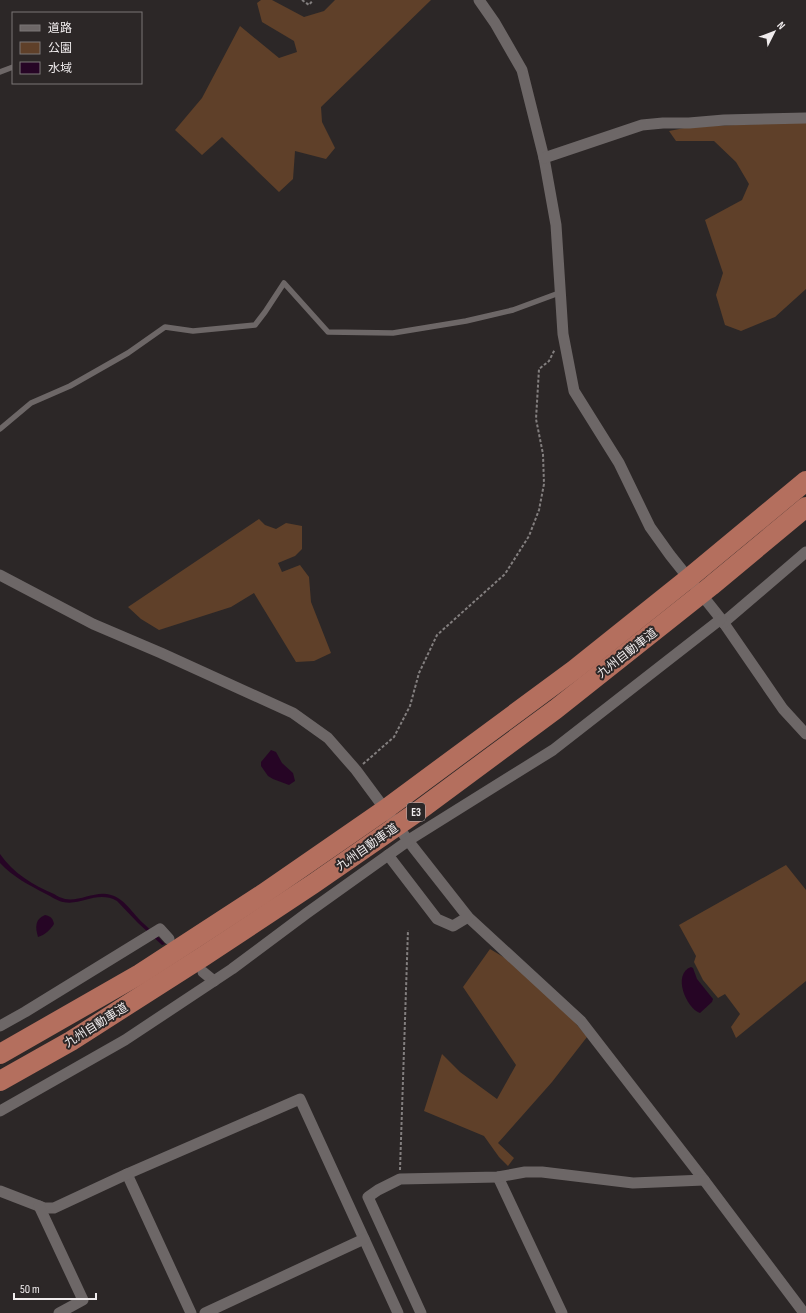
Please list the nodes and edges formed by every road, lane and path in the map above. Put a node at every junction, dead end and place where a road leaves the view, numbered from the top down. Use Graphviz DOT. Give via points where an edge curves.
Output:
graph roads {
  1 [pos="302,0"];
  2 [pos="313,0"];
  3 [pos="480,0"];
  4 [pos="12,67"];
  5 [pos="0,72"];
  6 [pos="806,118"];
  7 [pos="544,158"];
  8 [pos="559,293"];
  9 [pos="563,334"];
  10 [pos="0,428"];
  11 [pos="806,481"];
  12 [pos="806,507"];
  13 [pos="806,552"];
  14 [pos="0,575"];
  15 [pos="722,621"];
  16 [pos="806,734"];
  17 [pos="356,770"];
  18 [pos="388,855"];
  19 [pos="468,917"];
  20 [pos="408,930"];
  21 [pos="169,939"];
  22 [pos="203,972"];
  23 [pos="214,981"];
  24 [pos="0,1026"];
  25 [pos="0,1054"];
  26 [pos="0,1081"];
  27 [pos="0,1110"];
  28 [pos="127,1174"];
  29 [pos="498,1177"];
  30 [pos="400,1179"];
  31 [pos="704,1180"];
  32 [pos="0,1191"];
  33 [pos="40,1206"];
  34 [pos="364,1239"];
  35 [pos="59,1313"];
  36 [pos="191,1313"];
  37 [pos="205,1313"];
  38 [pos="398,1313"];
  39 [pos="421,1313"];
  40 [pos="562,1313"];
  41 [pos="804,1313"];
  1 -- 2 [label="path" via="309,5"];
  3 -- 7 [label="street" via="522,70"];
  4 -- 5 [label="lane"];
  6 -- 7 [label="street" via="642,125"];
  7 -- 8 [label="street" via="556,225"];
  8 -- 9 [label="street"];
  8 -- 10 [label="lane" via="513,310 466,321 393,333 328,332 284,283 255,324 193,330 165,328 128,353 70,386 31,403"];
  9 -- 15 [label="street" via="574,391 619,463 650,527"];
  9 -- 17 [label="path" via="549,361 539,369 536,419 543,454 544,484 539,510 529,536 505,574 437,635 419,674 410,706 394,737"];
  11 -- 25 [label="highway, 九州自動車道 / E3" via="574,670 386,810 146,970"];
  12 -- 26 [label="highway, 九州自動車道 / E3" via="556,709 417,812 204,956 71,1041"];
  13 -- 15 [label="street"];
  14 -- 17 [label="street" via="93,624 293,713 328,738"];
  15 -- 16 [label="street" via="783,709"];
  15 -- 18 [label="street" via="553,750 450,813"];
  17 -- 19 [label="street"];
  18 -- 19 [label="street" via="437,919 453,926"];
  18 -- 23 [label="street"];
  19 -- 31 [label="street" via="581,1021"];
  20 -- 30 [label="path"];
  21 -- 24 [label="street" via="160,929"];
  22 -- 23 [label="street"];
  23 -- 27 [label="street" via="125,1040"];
  28 -- 33 [label="street" via="54,1208"];
  28 -- 34 [label="street" via="300,1099"];
  28 -- 36 [label="street"];
  29 -- 30 [label="street"];
  29 -- 31 [label="street" via="542,1172 633,1183"];
  29 -- 40 [label="street"];
  30 -- 39 [label="street" via="368,1197"];
  31 -- 41 [label="street"];
  32 -- 33 [label="street"];
  33 -- 35 [label="street" via="82,1300"];
  34 -- 37 [label="street"];
  34 -- 38 [label="street"];
}
